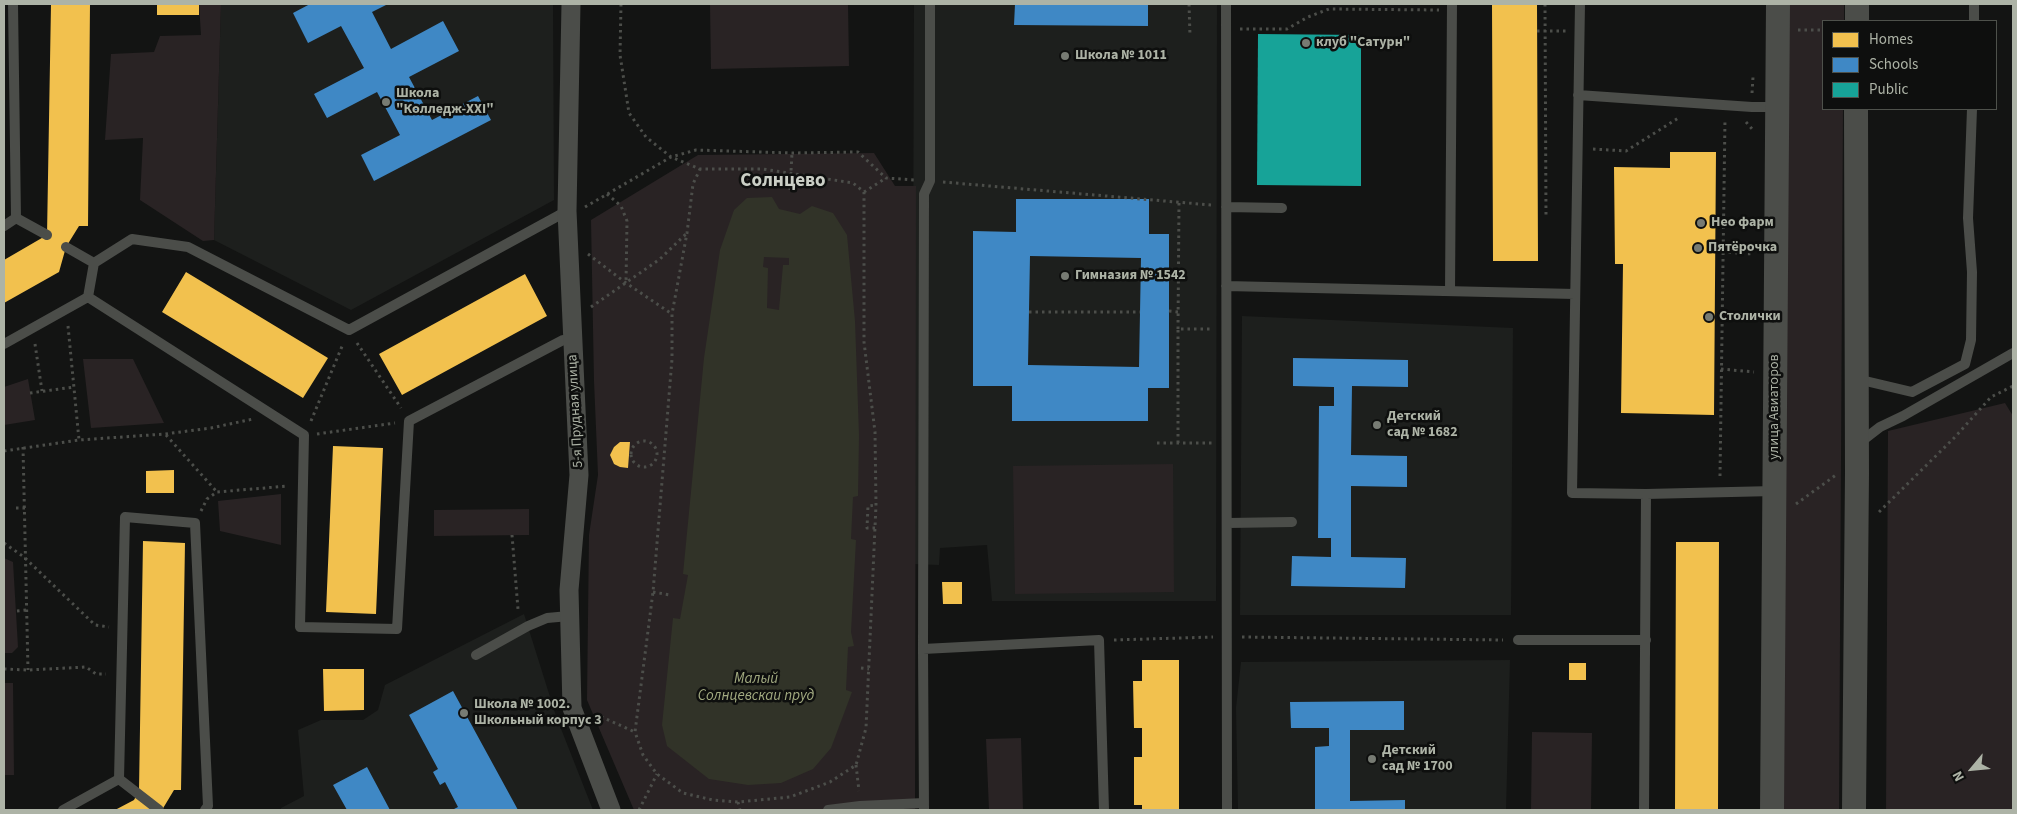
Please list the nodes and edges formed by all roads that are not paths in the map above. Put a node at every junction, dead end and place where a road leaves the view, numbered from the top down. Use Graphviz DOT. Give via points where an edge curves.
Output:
graph roads {
  1 [pos="13,4"];
  2 [pos="571,4"];
  3 [pos="930,4"];
  4 [pos="1226,4"];
  5 [pos="1580,4"];
  6 [pos="1778,4"];
  7 [pos="1857,4"];
  8 [pos="1974,4"];
  9 [pos="1452,7"];
  10 [pos="1857,20"];
  11 [pos="1974,20"];
  12 [pos="1578,95"];
  13 [pos="1778,107"];
  14 [pos="1856,110"];
  15 [pos="1972,110"];
  16 [pos="1226,207"];
  17 [pos="1282,208"];
  18 [pos="567,214"];
  19 [pos="16,218"];
  20 [pos="4,226"];
  21 [pos="48,235"];
  22 [pos="66,247"];
  23 [pos="94,263"];
  24 [pos="1226,286"];
  25 [pos="1450,291"];
  26 [pos="1575,294"];
  27 [pos="88,297"];
  28 [pos="573,342"];
  29 [pos="4,344"];
  30 [pos="2013,353"];
  31 [pos="1856,379"];
  32 [pos="1856,446"];
  33 [pos="1774,492"];
  34 [pos="1646,494"];
  35 [pos="1292,522"];
  36 [pos="1228,523"];
  37 [pos="569,616"];
  38 [pos="1518,640"];
  39 [pos="1646,640"];
  40 [pos="923,649"];
  41 [pos="476,655"];
  42 [pos="120,779"];
  43 [pos="924,807"];
  44 [pos="63,810"];
  45 [pos="159,810"];
  46 [pos="206,810"];
  47 [pos="611,810"];
  48 [pos="828,810"];
  49 [pos="1104,810"];
  50 [pos="1227,810"];
  51 [pos="1644,810"];
  52 [pos="1772,810"];
  53 [pos="1854,810"];
  1 -- 19 [label="lane"];
  2 -- 18 [label="street, 5-я Прудная улица"];
  3 -- 40 [label="lane" via="930,181 924,194"];
  4 -- 16 [label="lane"];
  5 -- 12 [label="lane"];
  6 -- 13 [label="street, улица Авиаторов"];
  7 -- 10 [label="street"];
  8 -- 11 [label="lane"];
  9 -- 25 [label="lane"];
  12 -- 13 [label="lane"];
  12 -- 26 [label="lane"];
  13 -- 33 [label="street, улица Авиаторов"];
  14 -- 31 [label="street"];
  15 -- 31 [label="lane" via="1968,218 1972,272 1971,340 1965,364 1912,392"];
  16 -- 17 [label="lane"];
  16 -- 24 [label="lane"];
  18 -- 23 [label="lane" via="349,330 188,247 132,239"];
  18 -- 28 [label="street, 5-я Прудная улица"];
  19 -- 20 [label="lane"];
  19 -- 21 [label="lane"];
  22 -- 23 [label="lane"];
  23 -- 27 [label="lane"];
  24 -- 25 [label="lane"];
  24 -- 36 [label="lane"];
  25 -- 26 [label="lane"];
  26 -- 34 [label="lane" via="1572,493"];
  27 -- 28 [label="lane" via="304,435 300,627 397,629 409,421 563,340"];
  27 -- 29 [label="lane"];
  28 -- 37 [label="street, 5-я Прудная улица" via="579,475"];
  30 -- 32 [label="lane" via="1880,427"];
  31 -- 32 [label="street"];
  32 -- 53 [label="street"];
  33 -- 34 [label="lane"];
  33 -- 52 [label="street, улица Авиаторов"];
  34 -- 39 [label="lane"];
  35 -- 36 [label="lane"];
  36 -- 50 [label="lane"];
  37 -- 41 [label="lane" via="547,618"];
  37 -- 47 [label="street, 5-я Прудная улица" via="572,708"];
  38 -- 39 [label="lane"];
  39 -- 51 [label="lane"];
  40 -- 43 [label="lane"];
  40 -- 49 [label="lane" via="1099,640"];
  42 -- 44 [label="lane"];
  42 -- 45 [label="lane"];
  42 -- 46 [label="lane" via="126,517 195,523"];
  43 -- 48 [label="lane" via="860,806"];
}
